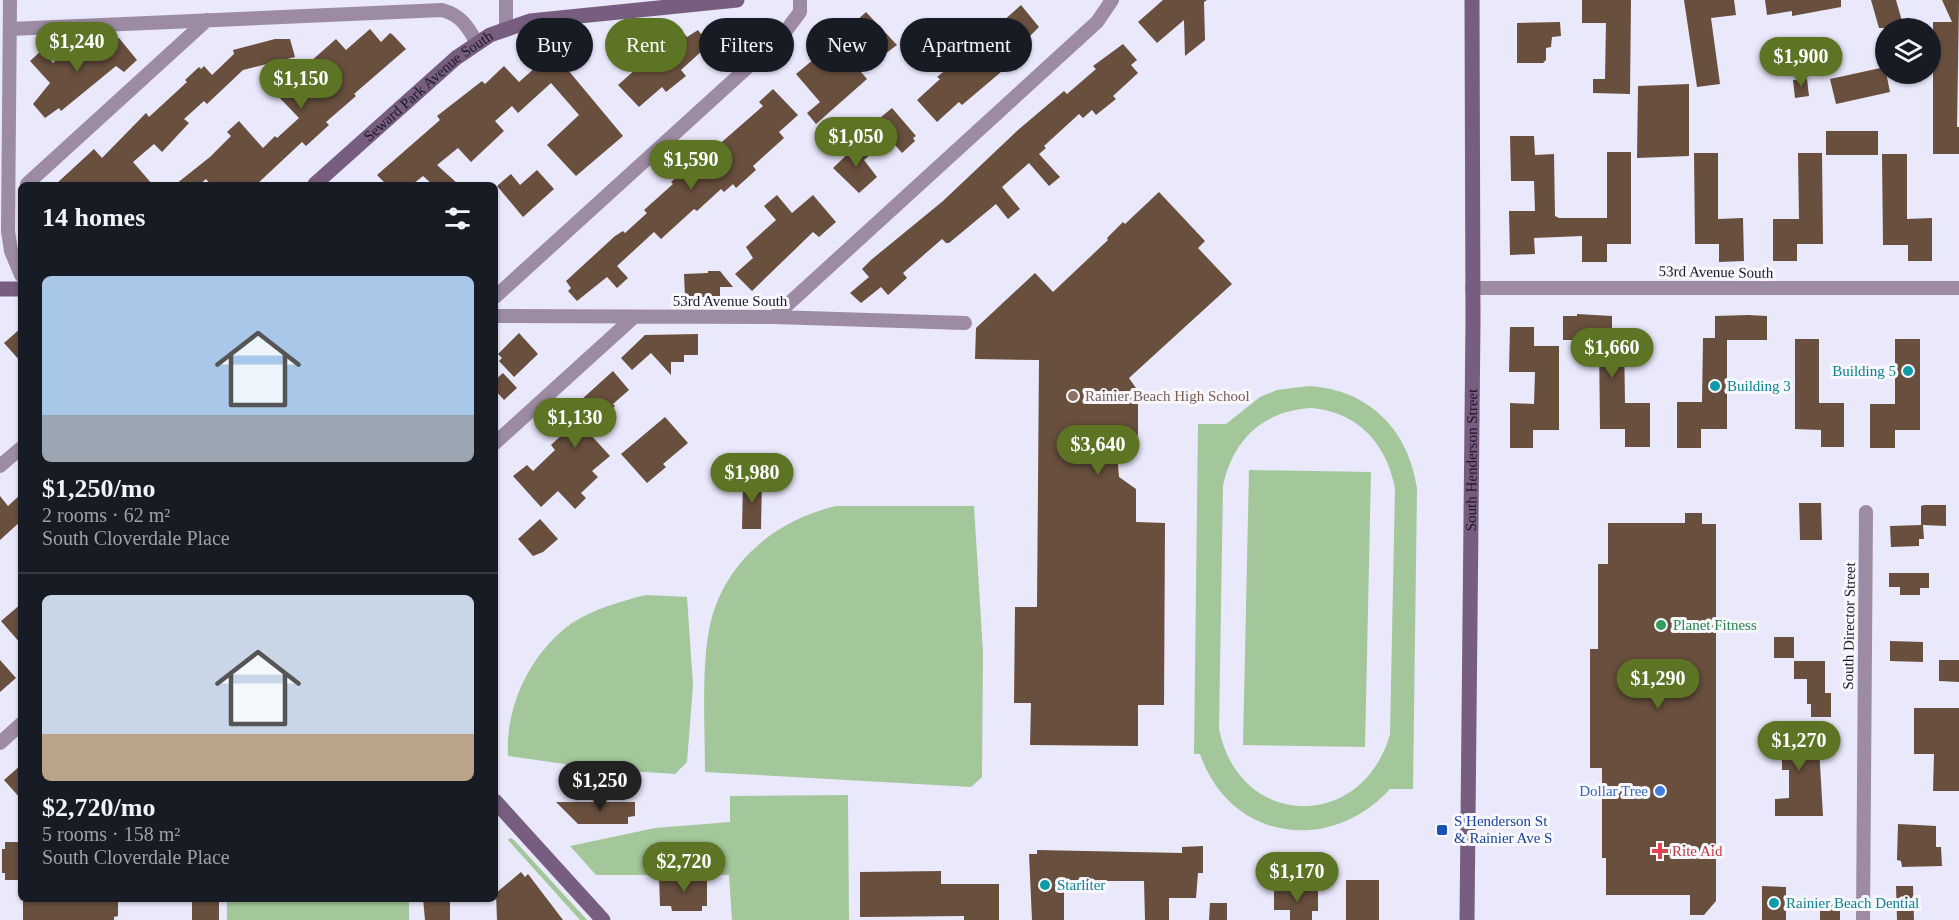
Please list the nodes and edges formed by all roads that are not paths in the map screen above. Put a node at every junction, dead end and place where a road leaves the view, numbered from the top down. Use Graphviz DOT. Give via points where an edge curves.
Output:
graph roads {
  1 [pos="10,0"];
  2 [pos="506,0"];
  3 [pos="737,0"];
  4 [pos="800,0"];
  5 [pos="1112,0"];
  6 [pos="1472,0"];
  7 [pos="207,20"];
  8 [pos="506,28"];
  9 [pos="9,29"];
  10 [pos="477,42"];
  11 [pos="5,77"];
  12 [pos="29,182"];
  13 [pos="317,182"];
  14 [pos="18,193"];
  15 [pos="8,202"];
  16 [pos="18,268"];
  17 [pos="1472,288"];
  18 [pos="1959,288"];
  19 [pos="0,289"];
  20 [pos="18,289"];
  21 [pos="498,294"];
  22 [pos="498,316"];
  23 [pos="774,316"];
  24 [pos="634,317"];
  25 [pos="965,323"];
  26 [pos="498,440"];
  27 [pos="18,451"];
  28 [pos="0,466"];
  29 [pos="1866,512"];
  30 [pos="18,727"];
  31 [pos="0,743"];
  32 [pos="498,804"];
  33 [pos="603,920"];
  34 [pos="1467,920"];
  35 [pos="1863,920"];
  1 -- 9 [label="street"];
  2 -- 8 [label="street"];
  3 -- 8 [label="street, Seward Park Avenue South" via="573,15"];
  4 -- 21 [label="street" via="800,12 782,36"];
  5 -- 23 [label="street" via="1097,22"];
  6 -- 17 [label="street, South Henderson Street"];
  7 -- 9 [label="street"];
  7 -- 10 [label="street" via="442,10 465,22"];
  7 -- 12 [label="street"];
  8 -- 10 [label="street, Seward Park Avenue South"];
  9 -- 11 [label="street"];
  10 -- 13 [label="street, Seward Park Avenue South"];
  11 -- 15 [label="street"];
  14 -- 15 [label="street"];
  15 -- 16 [label="street" via="11,251"];
  17 -- 18 [label="street, 53rd Avenue South"];
  17 -- 34 [label="street, South Henderson Street"];
  19 -- 20 [label="street"];
  22 -- 24 [label="street, 53rd Avenue South"];
  23 -- 24 [label="street, 53rd Avenue South"];
  23 -- 25 [label="street, 53rd Avenue South"];
  24 -- 26 [label="street"];
  27 -- 28 [label="street"];
  29 -- 35 [label="street, South Director Street"];
  30 -- 31 [label="street"];
  32 -- 33 [label="street"];
}
